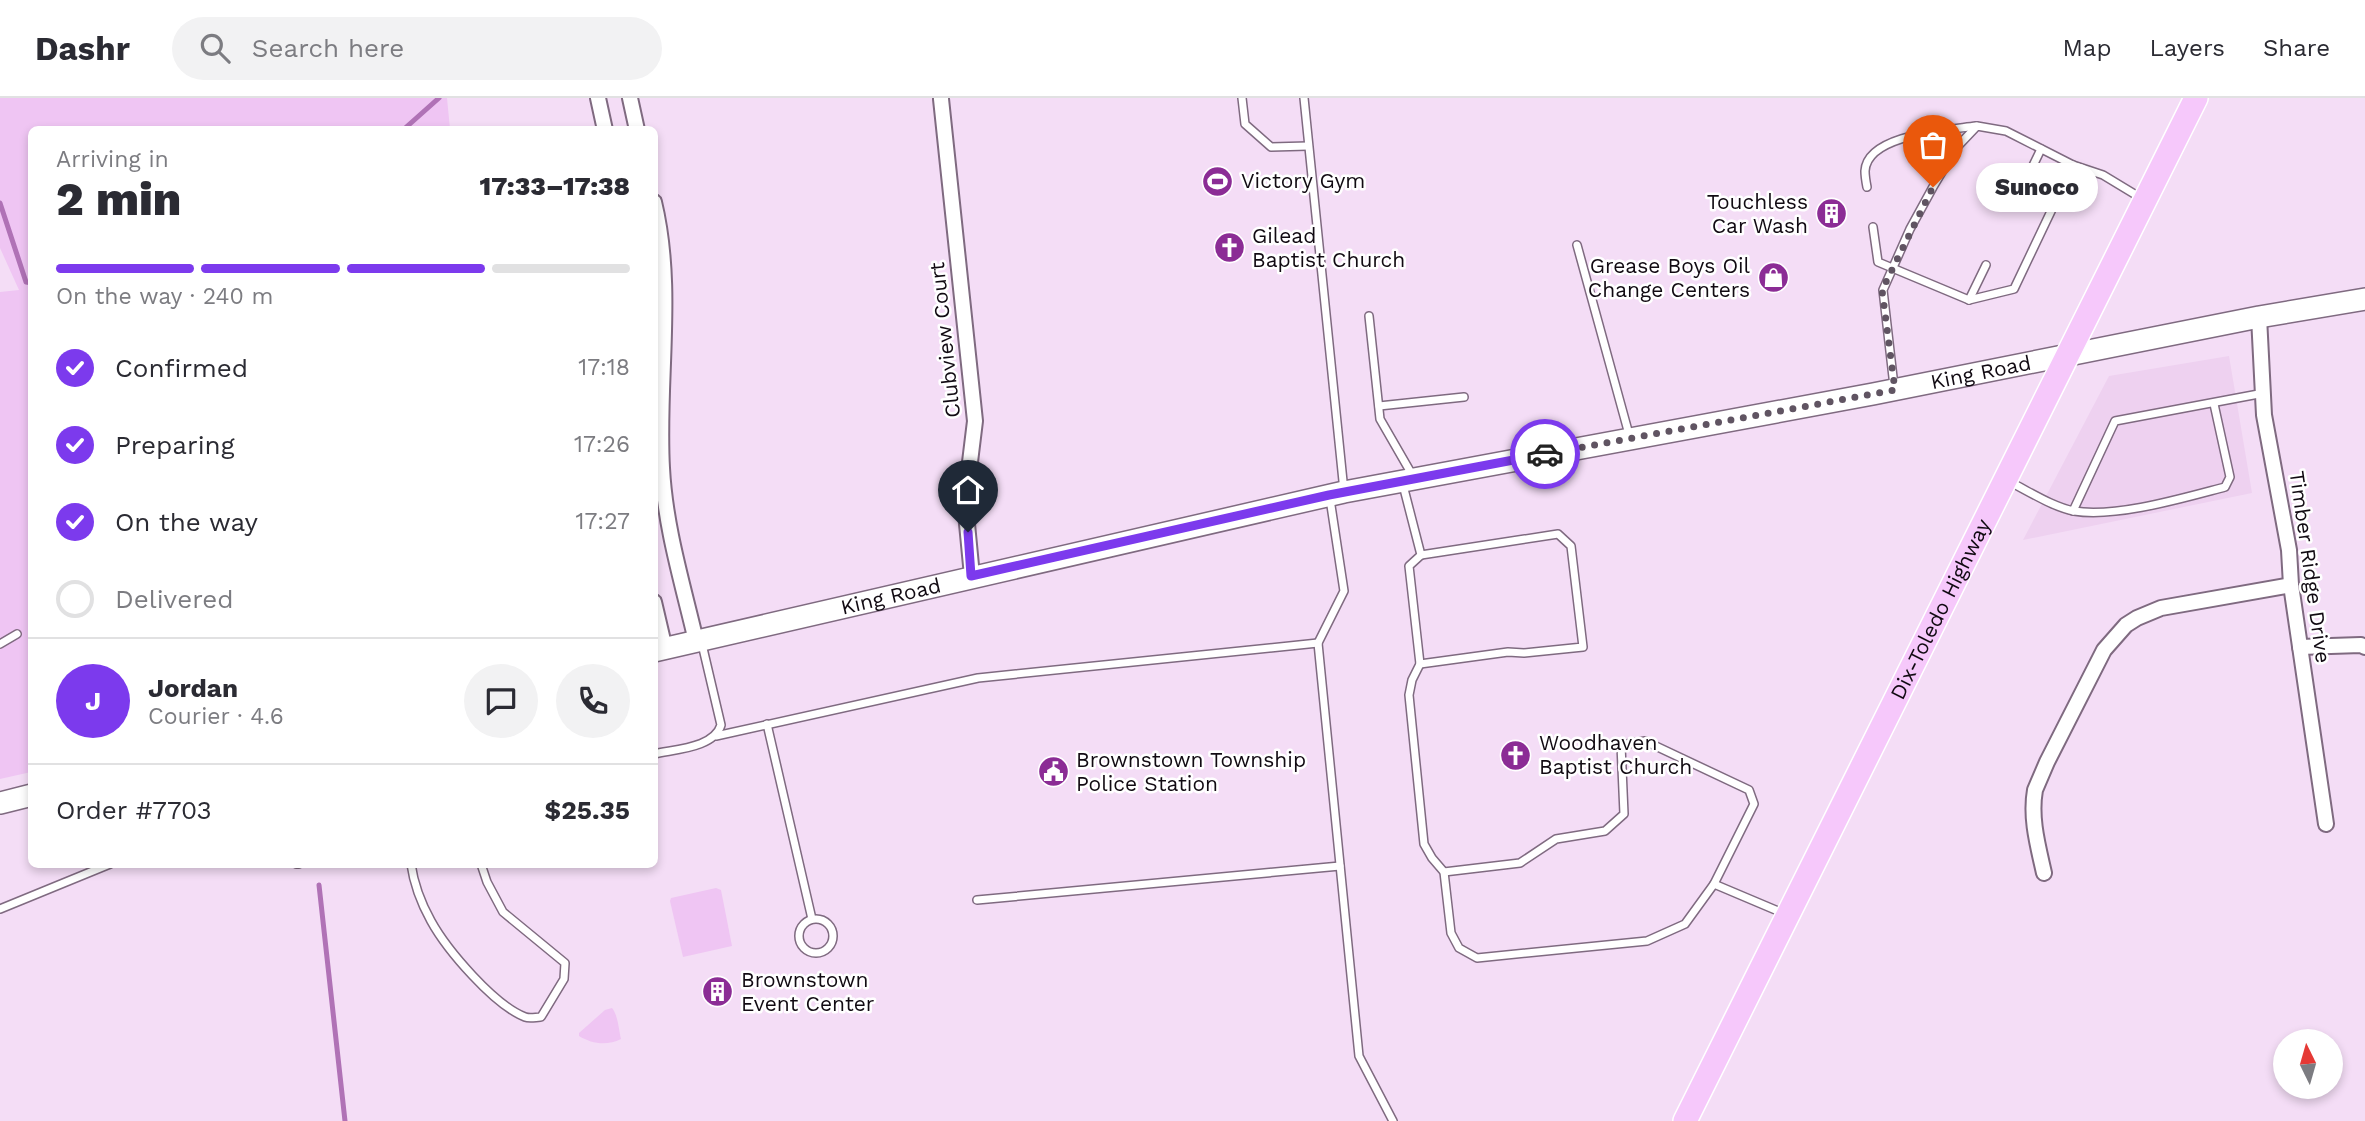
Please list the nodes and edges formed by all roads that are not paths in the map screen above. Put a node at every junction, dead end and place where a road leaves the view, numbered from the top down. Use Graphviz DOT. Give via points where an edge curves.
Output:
graph roads {
  1 [pos="598,98"];
  2 [pos="630,98"];
  3 [pos="939,98"];
  4 [pos="1242,98"];
  5 [pos="1304,98"];
  6 [pos="2196,98"];
  7 [pos="604,126"];
  8 [pos="636,126"];
  9 [pos="1977,126"];
  10 [pos="1308,146"];
  11 [pos="2041,149"];
  12 [pos="2073,165"];
  13 [pos="2029,174"];
  14 [pos="1867,187"];
  15 [pos="2146,201"];
  16 [pos="658,222"];
  17 [pos="1873,227"];
  18 [pos="1577,245"];
  19 [pos="1986,265"];
  20 [pos="1893,268"];
  21 [pos="2365,299"];
  22 [pos="1969,300"];
  23 [pos="659,311"];
  24 [pos="1369,316"];
  25 [pos="2259,317"];
  26 [pos="2069,353"];
  27 [pos="1895,390"];
  28 [pos="2264,393"];
  29 [pos="1464,397"];
  30 [pos="2214,404"];
  31 [pos="1379,406"];
  32 [pos="1630,439"];
  33 [pos="658,470"];
  34 [pos="1408,479"];
  35 [pos="2006,480"];
  36 [pos="1337,494"];
  37 [pos="2073,511"];
  38 [pos="1421,555"];
  39 [pos="971,576"];
  40 [pos="2291,585"];
  41 [pos="17,634"];
  42 [pos="698,640"];
  43 [pos="1318,643"];
  44 [pos="0,644"];
  45 [pos="2364,645"];
  46 [pos="2300,647"];
  47 [pos="660,650"];
  48 [pos="1420,664"];
  49 [pos="767,724"];
  50 [pos="716,736"];
  51 [pos="658,753"];
  52 [pos="28,797"];
  53 [pos="0,803"];
  54 [pos="2326,824"];
  55 [pos="1340,866"];
  56 [pos="100,868"];
  57 [pos="412,868"];
  58 [pos="482,868"];
  59 [pos="1444,872"];
  60 [pos="2045,873"];
  61 [pos="1714,884"];
  62 [pos="977,900"];
  63 [pos="0,909"];
  64 [pos="1788,915"];
  65 [pos="812,919"];
  66 [pos="1393,1121"];
  67 [pos="1685,1121"];
  1 -- 7 [label="street"];
  2 -- 8 [label="street"];
  3 -- 39 [label="street, Clubview Court" via="975,421 965,503"];
  4 -- 10 [label="lane" via="1245,124 1271,147"];
  5 -- 10 [label="lane"];
  6 -- 15 [label="main road, Dix-Toledo Highway"];
  9 -- 11 [label="lane" via="2006,131"];
  9 -- 14 [label="lane" via="1905,137 1876,149 1864,168"];
  9 -- 20 [label="lane" via="1939,177"];
  10 -- 36 [label="lane"];
  11 -- 12 [label="lane"];
  11 -- 13 [label="lane"];
  12 -- 15 [label="lane" via="2103,175"];
  12 -- 22 [label="lane" via="2014,289"];
  15 -- 26 [label="main road, Dix-Toledo Highway"];
  16 -- 23 [label="street" via="662,242"];
  17 -- 20 [label="lane" via="1878,262"];
  18 -- 32 [label="lane"];
  19 -- 22 [label="lane"];
  20 -- 22 [label="lane"];
  20 -- 27 [label="lane" via="1882,290"];
  21 -- 25 [label="main road, King Road"];
  23 -- 33 [label="street"];
  24 -- 31 [label="lane"];
  25 -- 26 [label="main road, King Road"];
  25 -- 28 [label="street, Timber Ridge Drive"];
  26 -- 27 [label="main road, King Road"];
  26 -- 35 [label="main road, Dix-Toledo Highway"];
  27 -- 32 [label="main road, King Road"];
  28 -- 30 [label="lane"];
  28 -- 40 [label="street, Timber Ridge Drive"];
  29 -- 31 [label="lane"];
  30 -- 37 [label="lane" via="2115,421"];
  30 -- 37 [label="lane" via="2230,477 2225,487 2104,512"];
  31 -- 34 [label="lane" via="1380,419"];
  32 -- 34 [label="main road, King Road"];
  33 -- 42 [label="street"];
  34 -- 36 [label="main road, King Road"];
  34 -- 38 [label="lane"];
  35 -- 37 [label="lane"];
  35 -- 64 [label="main road, Dix-Toledo Highway"];
  36 -- 39 [label="main road, King Road"];
  36 -- 43 [label="lane" via="1344,591"];
  38 -- 48 [label="lane" via="1409,566"];
  38 -- 48 [label="lane" via="1558,534 1571,546 1583,647"];
  39 -- 42 [label="main road, King Road"];
  40 -- 46 [label="street, Timber Ridge Drive"];
  40 -- 60 [label="street" via="2161,608 2137,618 2116,635 2090,676 2035,790 2034,817"];
  41 -- 44 [label="lane"];
  42 -- 47 [label="main road, King Road"];
  42 -- 50 [label="lane" via="721,725"];
  43 -- 49 [label="lane" via="978,678"];
  43 -- 55 [label="lane"];
  45 -- 46 [label="street"];
  46 -- 54 [label="street, Timber Ridge Drive"];
  48 -- 59 [label="lane" via="1409,695 1424,844"];
  49 -- 50 [label="lane"];
  49 -- 65 [label="lane"];
  50 -- 51 [label="lane"];
  52 -- 53 [label="main road"];
  55 -- 62 [label="lane"];
  55 -- 66 [label="lane" via="1359,1056"];
  56 -- 63 [label="lane"];
  57 -- 58 [label="lane" via="414,885 432,923 477,982 513,1010 528,1018 541,1017 564,979 565,963 503,912"];
  59 -- 61 [label="lane" via="1451,933 1459,948 1477,958 1647,941 1685,924"];
  59 -- 61 [label="lane" via="1520,863 1556,839 1605,831 1624,814 1621,745 1645,741 1749,790 1754,804"];
  61 -- 64 [label="lane"];
  64 -- 67 [label="main road, Dix-Toledo Highway"];
  65 -- 65 [label="lane" via="799,929 799,941 810,953 821,953 831,946 833,934 828,924"];
}
